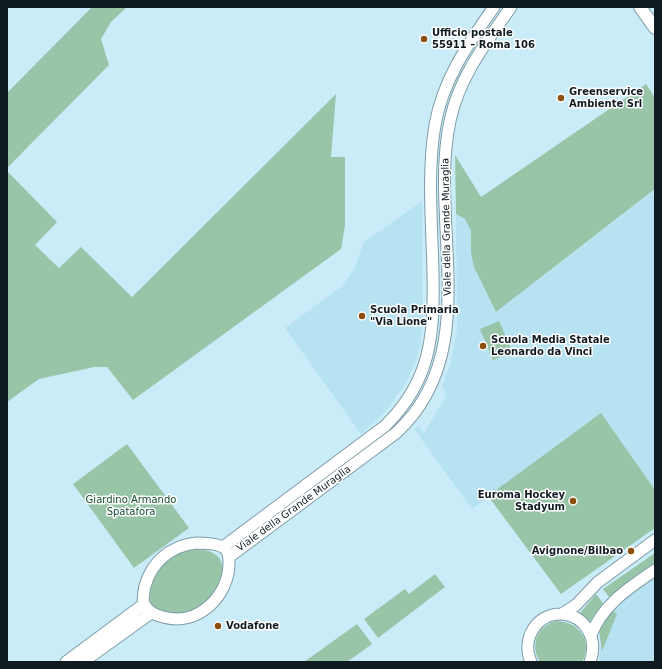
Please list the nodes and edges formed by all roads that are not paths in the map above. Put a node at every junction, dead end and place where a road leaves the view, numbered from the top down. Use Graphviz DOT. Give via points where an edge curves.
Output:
graph roads {
  1 [pos="494,7"];
  2 [pos="511,7"];
  3 [pos="640,7"];
  4 [pos="655,28"];
  5 [pos="655,540"];
  6 [pos="223,547"];
  7 [pos="229,557"];
  8 [pos="655,570"];
  9 [pos="148,609"];
  10 [pos="562,614"];
  11 [pos="591,635"];
  12 [pos="66,662"];
  13 [pos="84,662"];
  14 [pos="531,662"];
  15 [pos="590,662"];
  1 -- 6 [label="street, Viale della Grande Muraglia" via="457,63 445,88 437,114 432,151 433,324 427,360 418,382 386,426"];
  2 -- 7 [label="street, Viale della Grande Muraglia" via="471,65 457,96 450,121 446,161 447,327 440,365 427,394 413,416 396,433"];
  3 -- 4 [label="main road"];
  5 -- 10 [label="street" via="598,582 576,605"];
  6 -- 7 [label="street"];
  6 -- 9 [label="street" via="196,543 169,552 150,573 145,589"];
  7 -- 9 [label="street" via="224,587 215,601 204,610 180,619 165,618"];
  8 -- 11 [label="street" via="610,604"];
  9 -- 12 [label="street"];
  9 -- 13 [label="street"];
  10 -- 11 [label="street" via="578,620 586,626"];
  10 -- 14 [label="street" via="543,620 530,633 528,646"];
  11 -- 15 [label="street" via="593,652"];
}
